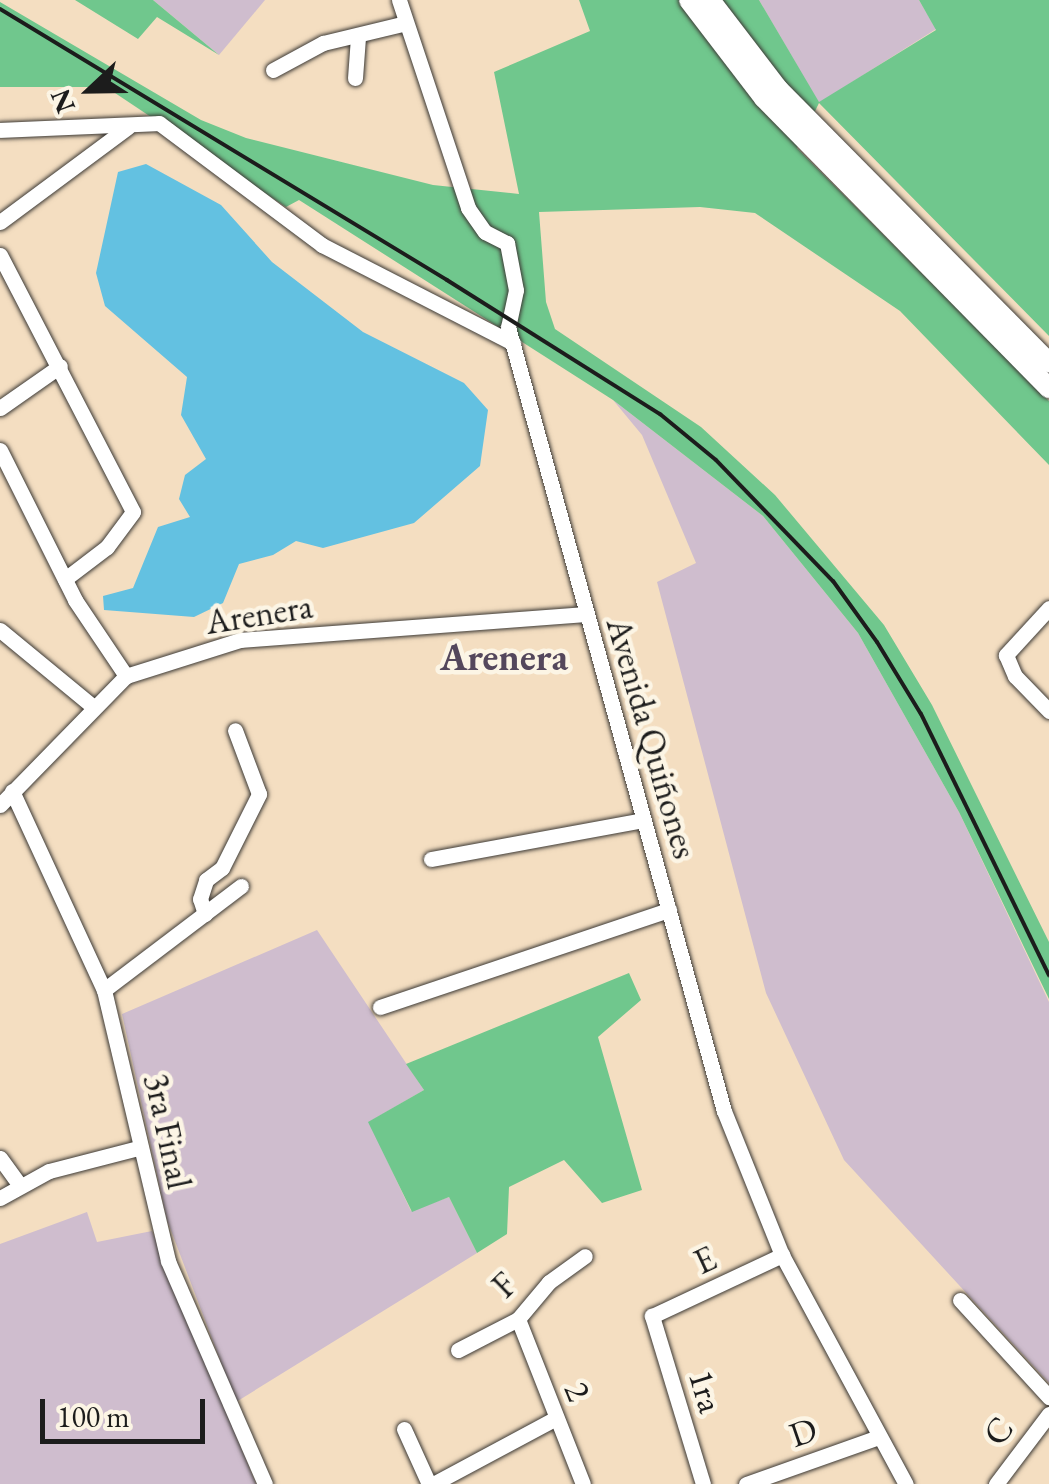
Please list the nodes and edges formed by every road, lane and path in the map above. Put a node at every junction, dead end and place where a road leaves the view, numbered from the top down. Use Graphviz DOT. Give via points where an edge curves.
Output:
graph roads {
  1 [pos="399,0"];
  2 [pos="689,0"];
  3 [pos="710,0"];
  4 [pos="406,23"];
  5 [pos="358,36"];
  6 [pos="273,70"];
  7 [pos="356,78"];
  8 [pos="132,124"];
  9 [pos="0,130"];
  10 [pos="0,222"];
  11 [pos="0,255"];
  12 [pos="513,344"];
  13 [pos="1049,363"];
  14 [pos="60,366"];
  15 [pos="1049,388"];
  16 [pos="0,408"];
  17 [pos="0,450"];
  18 [pos="64,579"];
  19 [pos="1049,608"];
  20 [pos="586,614"];
  21 [pos="0,630"];
  22 [pos="126,676"];
  23 [pos="91,706"];
  24 [pos="1049,711"];
  25 [pos="236,730"];
  26 [pos="12,791"];
  27 [pos="0,805"];
  28 [pos="643,820"];
  29 [pos="430,859"];
  30 [pos="241,886"];
  31 [pos="669,910"];
  32 [pos="205,914"];
  33 [pos="104,990"];
  34 [pos="380,1006"];
  35 [pos="138,1148"];
  36 [pos="0,1158"];
  37 [pos="20,1186"];
  38 [pos="0,1198"];
  39 [pos="782,1255"];
  40 [pos="586,1256"];
  41 [pos="960,1300"];
  42 [pos="652,1316"];
  43 [pos="518,1320"];
  44 [pos="458,1350"];
  45 [pos="1049,1397"];
  46 [pos="1049,1414"];
  47 [pos="556,1418"];
  48 [pos="404,1429"];
  49 [pos="879,1437"];
  50 [pos="752,1483"];
  51 [pos="265,1484"];
  52 [pos="431,1484"];
  53 [pos="582,1484"];
  54 [pos="703,1484"];
  55 [pos="906,1484"];
  56 [pos="996,1484"];
  1 -- 4 [label="street, Avenida Quiñones"];
  2 -- 15 [label="main road" via="764,98"];
  3 -- 13 [label="main road" via="778,88"];
  4 -- 5 [label="street"];
  4 -- 12 [label="street, Avenida Quiñones" via="468,208 484,232 507,243 516,290 508,318"];
  5 -- 6 [label="street" via="322,44"];
  5 -- 7 [label="street"];
  8 -- 9 [label="street"];
  8 -- 10 [label="street"];
  8 -- 12 [label="street" via="159,123 177,132 322,245"];
  11 -- 14 [label="street"];
  12 -- 20 [label="street, Avenida Quiñones"];
  14 -- 16 [label="street"];
  14 -- 18 [label="street" via="133,512 107,547"];
  17 -- 18 [label="street"];
  18 -- 22 [label="street"];
  19 -- 24 [label="street" via="1006,655 1015,676"];
  20 -- 22 [label="street, Arenera" via="240,640"];
  20 -- 28 [label="street, Avenida Quiñones"];
  21 -- 23 [label="street"];
  22 -- 23 [label="street, Arenera"];
  23 -- 26 [label="street, Arenera"];
  25 -- 32 [label="street" via="259,794 222,868 206,880 200,899"];
  26 -- 27 [label="street, Arenera"];
  26 -- 33 [label="street, 3ra Final"];
  28 -- 29 [label="street"];
  28 -- 31 [label="street, Avenida Quiñones"];
  30 -- 32 [label="street"];
  31 -- 34 [label="street"];
  31 -- 39 [label="street, Avenida Quiñones" via="724,1111"];
  32 -- 33 [label="street"];
  33 -- 35 [label="street, 3ra Final"];
  35 -- 37 [label="street" via="49,1170"];
  35 -- 51 [label="street, 3ra Final" via="168,1261"];
  36 -- 37 [label="street"];
  37 -- 38 [label="street"];
  39 -- 42 [label="street, E"];
  39 -- 49 [label="street, Avenida Quiñones"];
  40 -- 43 [label="street, F" via="549,1282"];
  41 -- 45 [label="street"];
  42 -- 54 [label="street, 1ra"];
  43 -- 44 [label="street, F"];
  43 -- 47 [label="street, 2"];
  46 -- 56 [label="street, C"];
  47 -- 52 [label="street"];
  47 -- 53 [label="street, 2"];
  48 -- 52 [label="street"];
  49 -- 50 [label="street, D"];
  49 -- 55 [label="street, Avenida Quiñones"];
}
